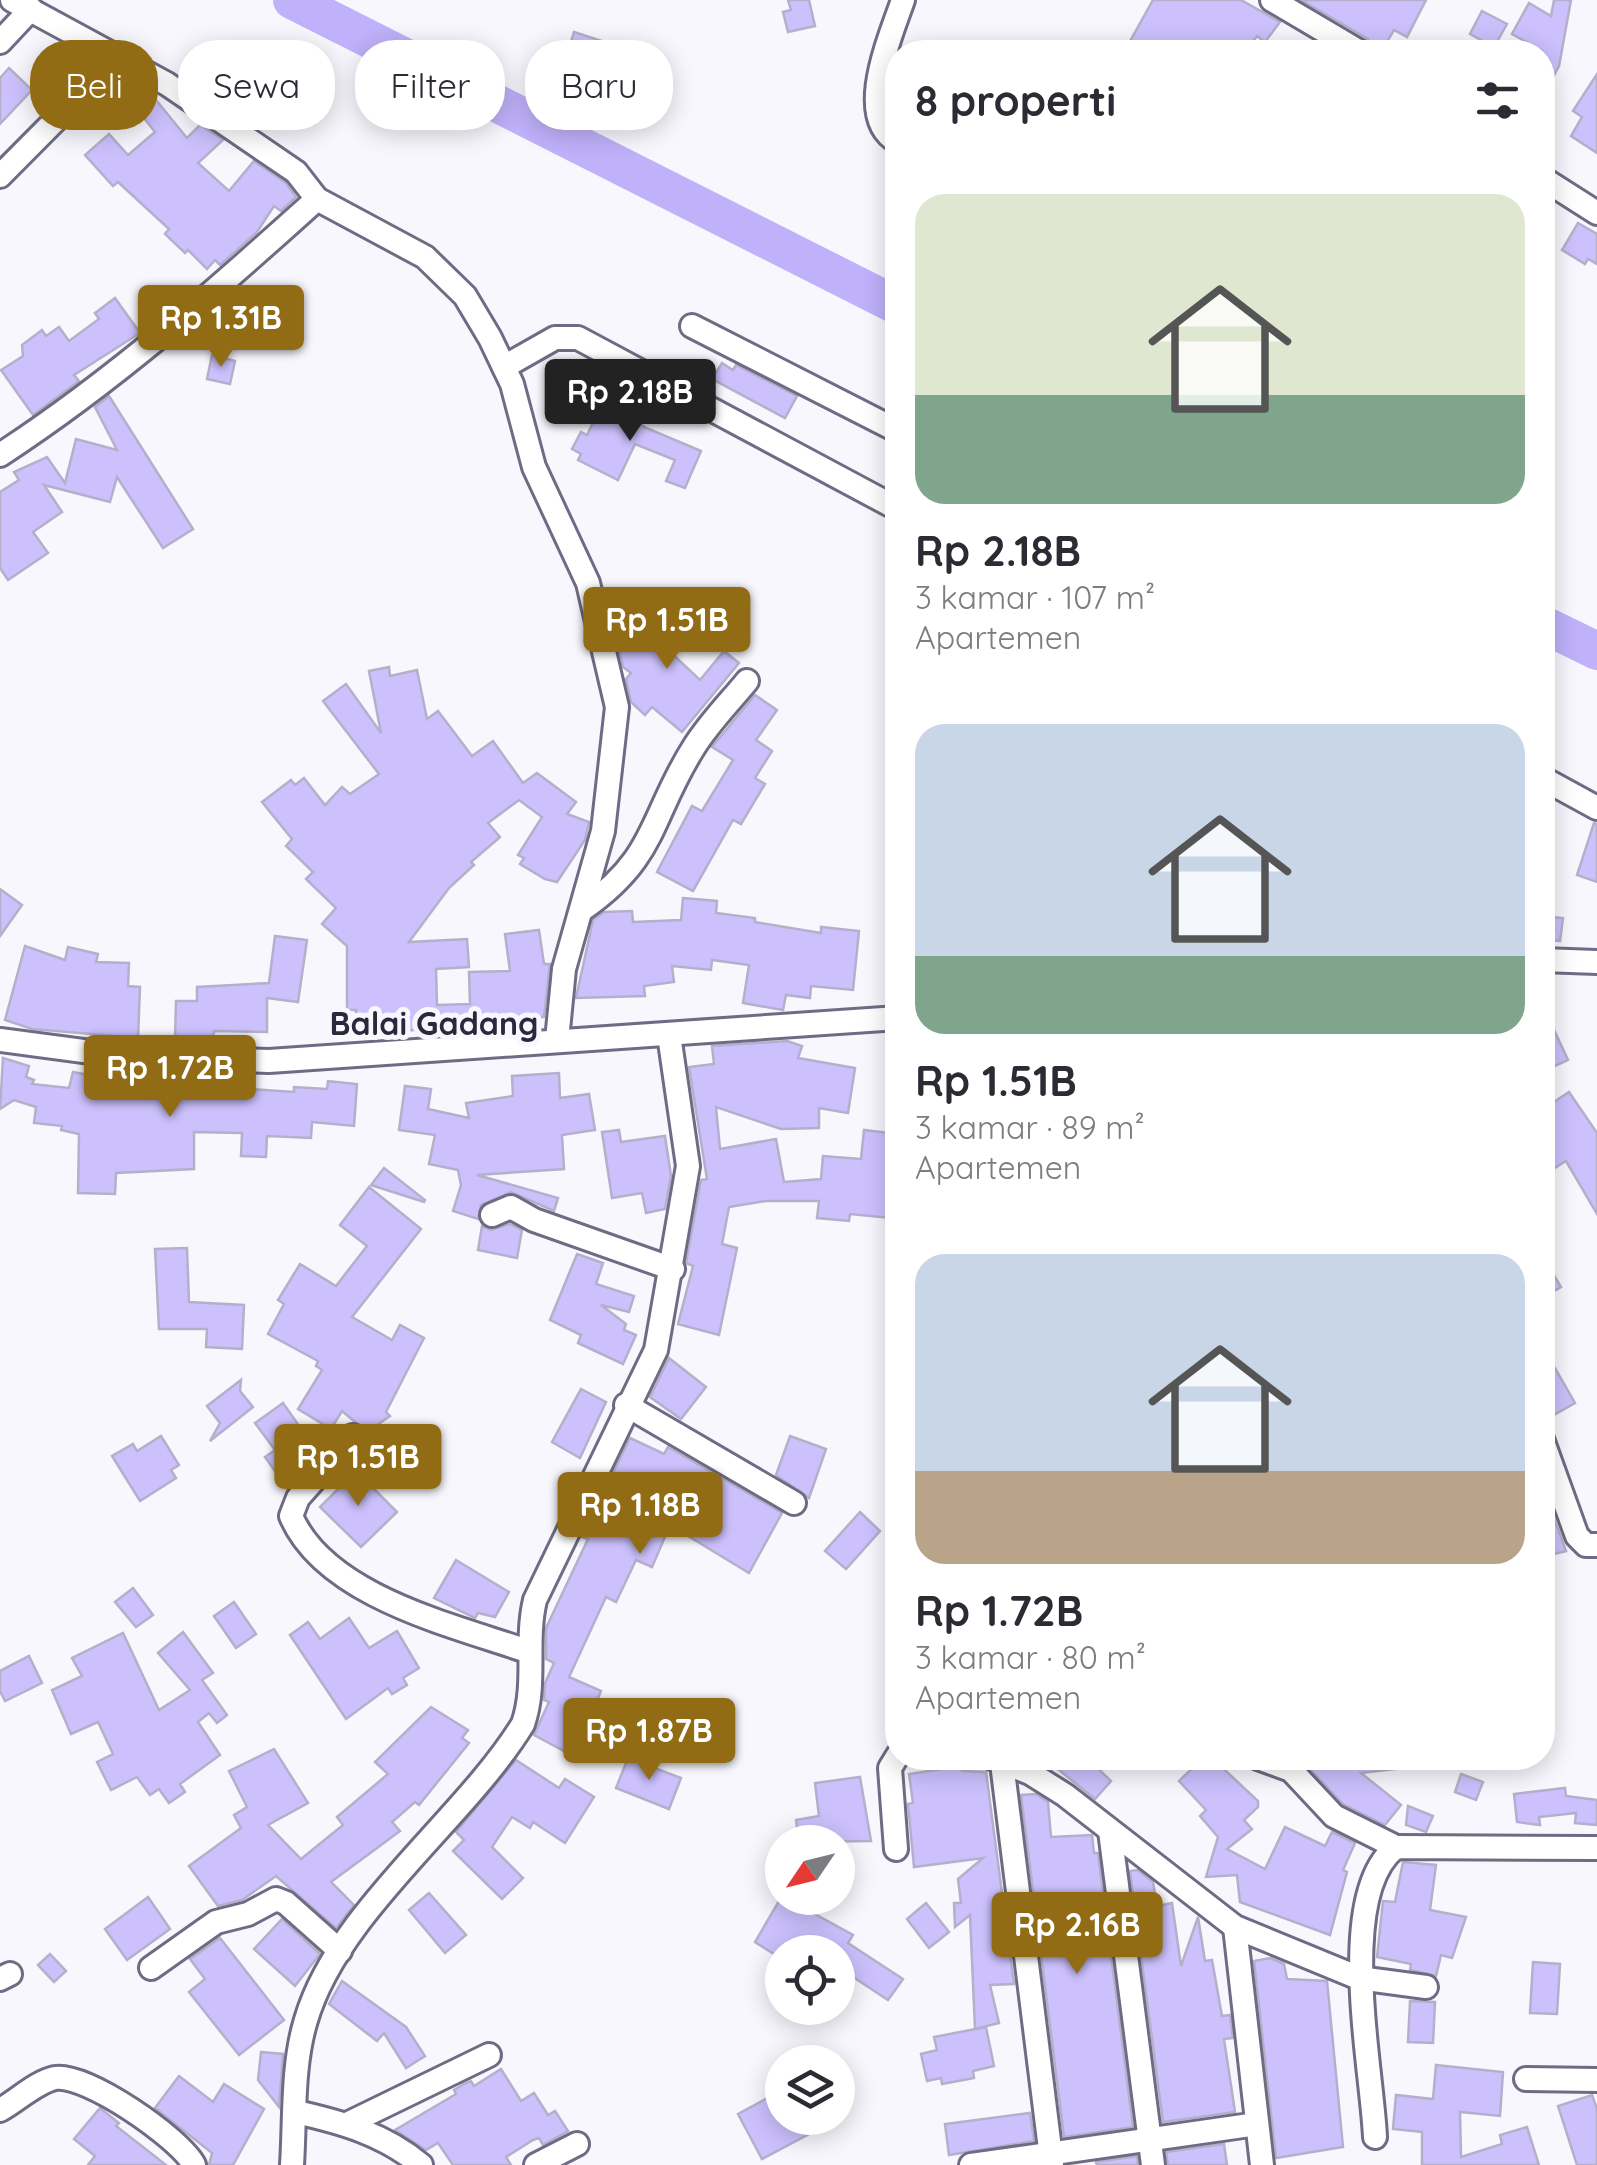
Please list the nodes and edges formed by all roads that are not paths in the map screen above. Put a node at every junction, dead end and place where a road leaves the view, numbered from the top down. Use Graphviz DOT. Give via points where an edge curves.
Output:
graph roads {
  1 [pos="904,0"];
  2 [pos="1272,0"];
  3 [pos="21,5"];
  4 [pos="86,40"];
  5 [pos="892,40"];
  6 [pos="1340,40"];
  7 [pos="0,42"];
  8 [pos="885,64"];
  9 [pos="158,79"];
  10 [pos="46,130"];
  11 [pos="885,131"];
  12 [pos="0,176"];
  13 [pos="1555,186"];
  14 [pos="316,199"];
  15 [pos="1597,213"];
  16 [pos="692,326"];
  17 [pos="504,367"];
  18 [pos="885,425"];
  19 [pos="0,456"];
  20 [pos="885,502"];
  21 [pos="747,681"];
  22 [pos="1555,785"];
  23 [pos="1597,808"];
  24 [pos="582,909"];
  25 [pos="1555,960"];
  26 [pos="1597,962"];
  27 [pos="885,1019"];
  28 [pos="669,1035"];
  29 [pos="0,1040"];
  30 [pos="557,1040"];
  31 [pos="492,1215"];
  32 [pos="673,1269"];
  33 [pos="626,1405"];
  34 [pos="353,1436"];
  35 [pos="1555,1476"];
  36 [pos="794,1503"];
  37 [pos="1597,1545"];
  38 [pos="527,1651"];
  39 [pos="890,1770"];
  40 [pos="998,1770"];
  41 [pos="1022,1770"];
  42 [pos="1291,1770"];
  43 [pos="1110,1832"];
  44 [pos="1396,1847"];
  45 [pos="1597,1848"];
  46 [pos="896,1849"];
  47 [pos="1234,1928"];
  48 [pos="340,1950"];
  49 [pos="151,1968"];
  50 [pos="1358,1978"];
  51 [pos="1426,1987"];
  52 [pos="488,2055"];
  53 [pos="1526,2079"];
  54 [pos="1597,2080"];
  55 [pos="0,2110"];
  56 [pos="296,2112"];
  57 [pos="347,2124"];
  58 [pos="1257,2124"];
  59 [pos="1375,2137"];
  60 [pos="577,2144"];
  61 [pos="1151,2153"];
  62 [pos="1052,2160"];
  63 [pos="194,2165"];
  64 [pos="292,2165"];
  65 [pos="421,2165"];
  66 [pos="536,2165"];
  67 [pos="972,2165"];
  68 [pos="1262,2165"];
  1 -- 5 [label="street"];
  2 -- 6 [label="street"];
  3 -- 4 [label="street"];
  3 -- 7 [label="street"];
  8 -- 11 [label="street" via="873,104"];
  9 -- 14 [label="street" via="296,172"];
  10 -- 12 [label="street"];
  13 -- 15 [label="street"];
  14 -- 17 [label="street" via="443,272 465,296"];
  14 -- 19 [label="street" via="161,338"];
  16 -- 18 [label="street"];
  17 -- 20 [label="street" via="555,338 578,338"];
  17 -- 24 [label="street" via="534,467 588,583 618,707 603,830"];
  21 -- 24 [label="street" via="693,748 644,852 616,886"];
  22 -- 23 [label="street"];
  24 -- 30 [label="street" via="564,968"];
  25 -- 26 [label="street"];
  27 -- 28 [label="street"];
  28 -- 30 [label="street"];
  28 -- 32 [label="street" via="688,1166"];
  29 -- 30 [label="street" via="121,1056 269,1060"];
  31 -- 32 [label="street" via="511,1207"];
  32 -- 33 [label="street" via="656,1350"];
  33 -- 36 [label="street"];
  33 -- 38 [label="street" via="535,1600"];
  34 -- 38 [label="street" via="298,1498 291,1516 297,1529 335,1572 370,1594"];
  35 -- 37 [label="street" via="1576,1536"];
  38 -- 48 [label="street" via="529,1708 509,1746"];
  39 -- 46 [label="street"];
  40 -- 62 [label="street"];
  41 -- 43 [label="street"];
  42 -- 44 [label="street" via="1334,1816"];
  43 -- 47 [label="street"];
  43 -- 61 [label="street"];
  44 -- 45 [label="street"];
  44 -- 50 [label="street" via="1378,1864"];
  47 -- 50 [label="street"];
  47 -- 58 [label="street"];
  48 -- 49 [label="street" via="276,1899 216,1922"];
  48 -- 56 [label="street" via="305,2022"];
  50 -- 51 [label="street"];
  50 -- 59 [label="street"];
  52 -- 57 [label="street"];
  53 -- 54 [label="street"];
  55 -- 63 [label="street" via="44,2082 70,2080 180,2144"];
  56 -- 57 [label="street"];
  56 -- 64 [label="street"];
  57 -- 65 [label="street"];
  58 -- 61 [label="street"];
  58 -- 68 [label="street"];
  60 -- 66 [label="street"];
  61 -- 62 [label="street"];
  62 -- 67 [label="street"];
}
